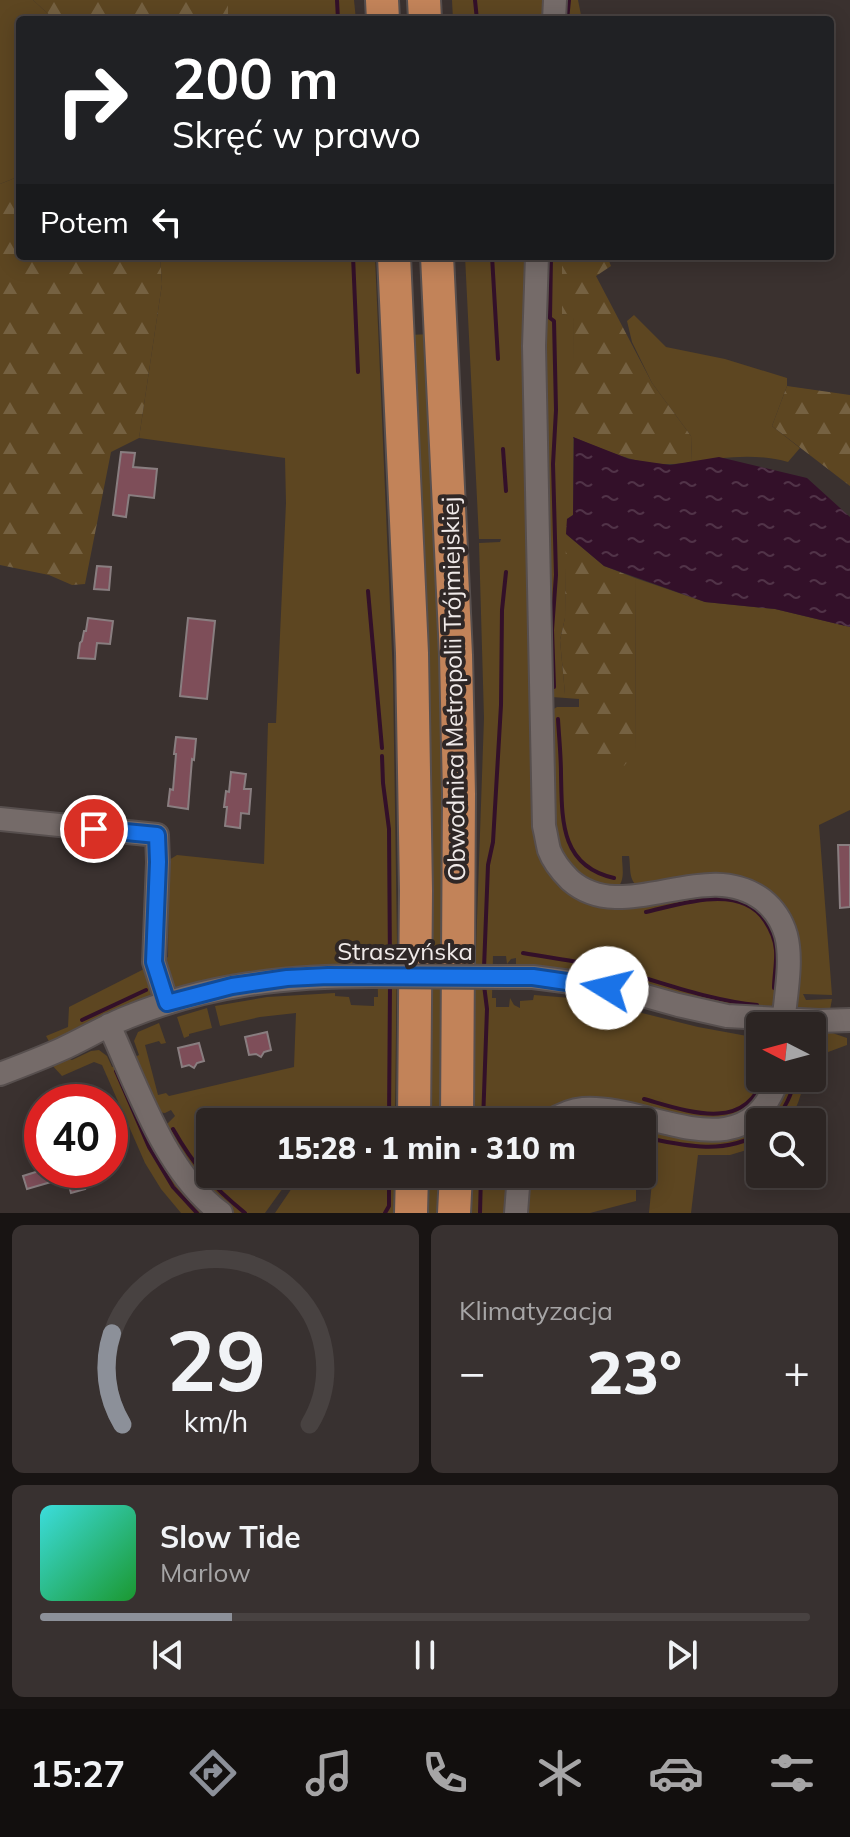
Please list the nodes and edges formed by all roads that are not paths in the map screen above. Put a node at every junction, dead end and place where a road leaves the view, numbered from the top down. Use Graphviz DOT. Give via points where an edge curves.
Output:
graph roads {
  1 [pos="394,260"];
  2 [pos="407,260"];
  3 [pos="425,260"];
  4 [pos="437,260"];
  5 [pos="537,260"];
  6 [pos="441,333"];
  7 [pos="398,335"];
  8 [pos="0,819"];
  9 [pos="167,1003"];
  10 [pos="785,1012"];
  11 [pos="746,1018"];
  12 [pos="850,1020"];
  13 [pos="826,1021"];
  14 [pos="109,1025"];
  15 [pos="0,1074"];
  16 [pos="773,1092"];
  17 [pos="414,1108"];
  18 [pos="457,1108"];
  19 [pos="656,1120"];
  20 [pos="412,1188"];
  21 [pos="455,1188"];
  22 [pos="518,1188"];
  23 [pos="221,1213"];
  24 [pos="411,1213"];
  25 [pos="454,1213"];
  26 [pos="516,1213"];
  1 -- 7 [label="highway, Obwodnica Metropolii Trójmiejskiej"];
  2 -- 7 [label="street"];
  3 -- 6 [label="street"];
  4 -- 6 [label="highway, Obwodnica Metropolii Trójmiejskiej"];
  5 -- 10 [label="street" via="534,362 544,826 550,851 563,873 595,894 642,895 719,884 753,892 769,905 786,934"];
  6 -- 18 [label="highway, Obwodnica Metropolii Trójmiejskiej" via="459,794"];
  7 -- 17 [label="highway, Obwodnica Metropolii Trójmiejskiej" via="412,653"];
  8 -- 9 [label="street" via="157,835 154,962"];
  9 -- 11 [label="street, Straszyńska, bridge" via="287,978 533,977"];
  9 -- 14 [label="street, Straszyńska"];
  12 -- 13 [label="street, Straszyńska"];
  14 -- 15 [label="street, Straszyńska"];
  14 -- 23 [label="street" via="171,1156"];
  16 -- 19 [label="street" via="757,1115 722,1130"];
  20 -- 24 [label="highway"];
  21 -- 25 [label="highway"];
  22 -- 26 [label="street"];
}
